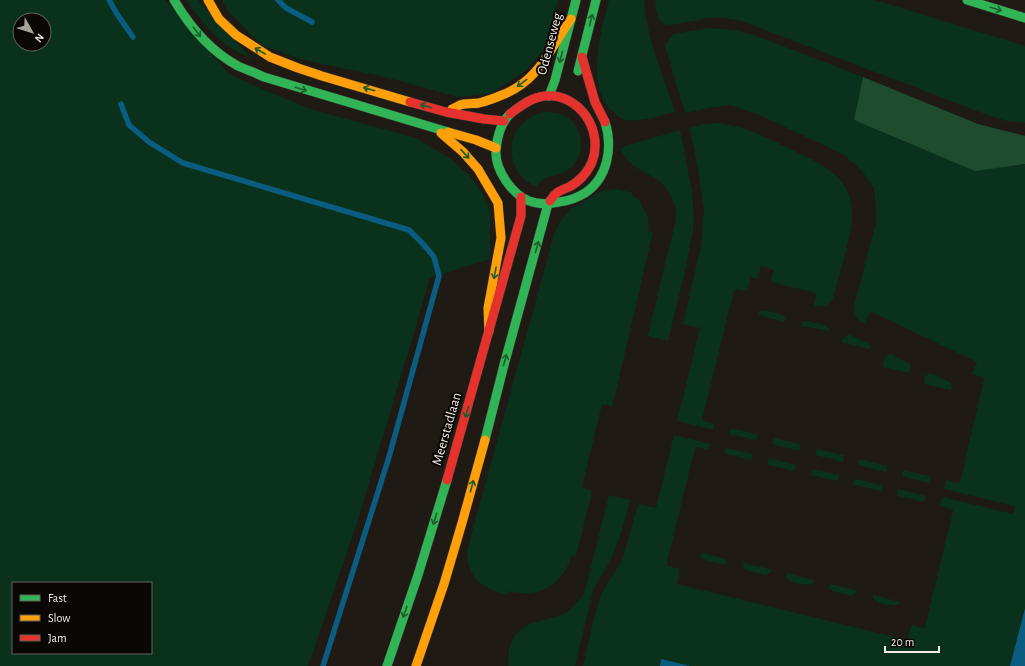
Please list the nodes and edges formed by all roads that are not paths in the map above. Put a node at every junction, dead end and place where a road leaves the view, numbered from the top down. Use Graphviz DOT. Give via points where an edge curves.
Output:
graph roads {
  1 [pos="174,0"];
  2 [pos="208,0"];
  3 [pos="576,0"];
  4 [pos="596,0"];
  5 [pos="967,0"];
  6 [pos="1025,18"];
  7 [pos="571,19"];
  8 [pos="582,57"];
  9 [pos="576,80"];
  10 [pos="574,93"];
  11 [pos="549,96"];
  12 [pos="574,104"];
  13 [pos="446,112"];
  14 [pos="504,121"];
  15 [pos="435,129"];
  16 [pos="496,148"];
  17 [pos="521,197"];
  18 [pos="548,204"];
  19 [pos="489,331"];
  20 [pos="387,666"];
  21 [pos="416,666"];
  1 -- 15 [label="main road, one-way" via="206,44 232,63 264,77"];
  13 -- 2 [label="main road, one-way" via="322,76 270,57 236,35 219,19"];
  3 -- 7 [label="main road, Odenseweg"];
  8 -- 4 [label="main road, one-way"];
  5 -- 6 [label="main road, one-way"];
  7 -- 11 [label="main road, Odenseweg, one-way"];
  7 -- 13 [label="main road, one-way" via="546,59 523,84 504,94 479,103 461,105"];
  8 -- 9 [label="main road"];
  8 -- 18 [label="main road" via="594,102 603,118 607,133 606,166 596,184 585,194 572,200"];
  10 -- 12 [label="main road"];
  11 -- 12 [label="main road" via="559,97"];
  11 -- 14 [label="main road" via="526,102"];
  12 -- 18 [label="main road" via="584,113 593,128 596,148 593,160 579,180 555,193"];
  13 -- 14 [label="main road"];
  14 -- 16 [label="main road"];
  15 -- 16 [label="main road"];
  15 -- 19 [label="main road, one-way" via="463,152 478,169 498,203 501,238 488,308"];
  16 -- 17 [label="main road" via="498,167 511,188"];
  17 -- 18 [label="main road" via="535,203"];
  17 -- 19 [label="main road, Meerstadlaan" via="521,216"];
  21 -- 18 [label="main road, one-way" via="462,523"];
  19 -- 20 [label="main road, Meerstadlaan, one-way" via="420,568"];
}
